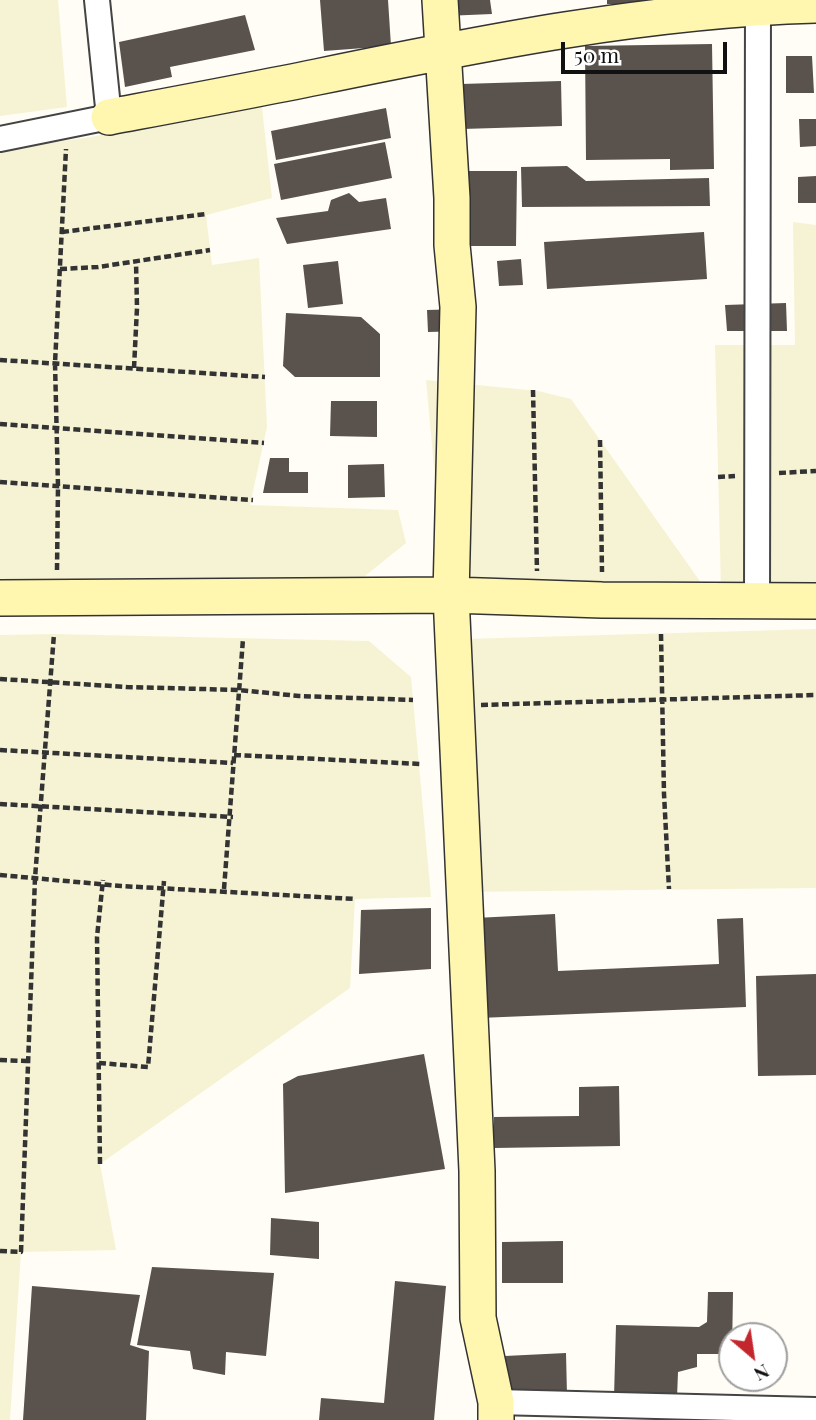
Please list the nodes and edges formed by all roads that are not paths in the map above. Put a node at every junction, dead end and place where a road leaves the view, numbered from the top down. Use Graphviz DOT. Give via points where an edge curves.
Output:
graph roads {
  1 [pos="97,0"];
  2 [pos="440,0"];
  3 [pos="758,4"];
  4 [pos="816,5"];
  5 [pos="442,50"];
  6 [pos="109,117"];
  7 [pos="0,139"];
  8 [pos="451,595"];
  9 [pos="0,598"];
  10 [pos="758,601"];
  11 [pos="816,601"];
  12 [pos="816,1410"];
  13 [pos="496,1411"];
  1 -- 6 [label="street"];
  2 -- 5 [label="street"];
  3 -- 4 [label="street"];
  3 -- 5 [label="street" via="622,20"];
  3 -- 10 [label="street"];
  5 -- 6 [label="street"];
  5 -- 8 [label="street" via="458,307"];
  6 -- 7 [label="street"];
  8 -- 9 [label="street"];
  8 -- 10 [label="street"];
  8 -- 13 [label="street" via="477,1171 478,1318"];
  10 -- 11 [label="street"];
  12 -- 13 [label="street"];
}
